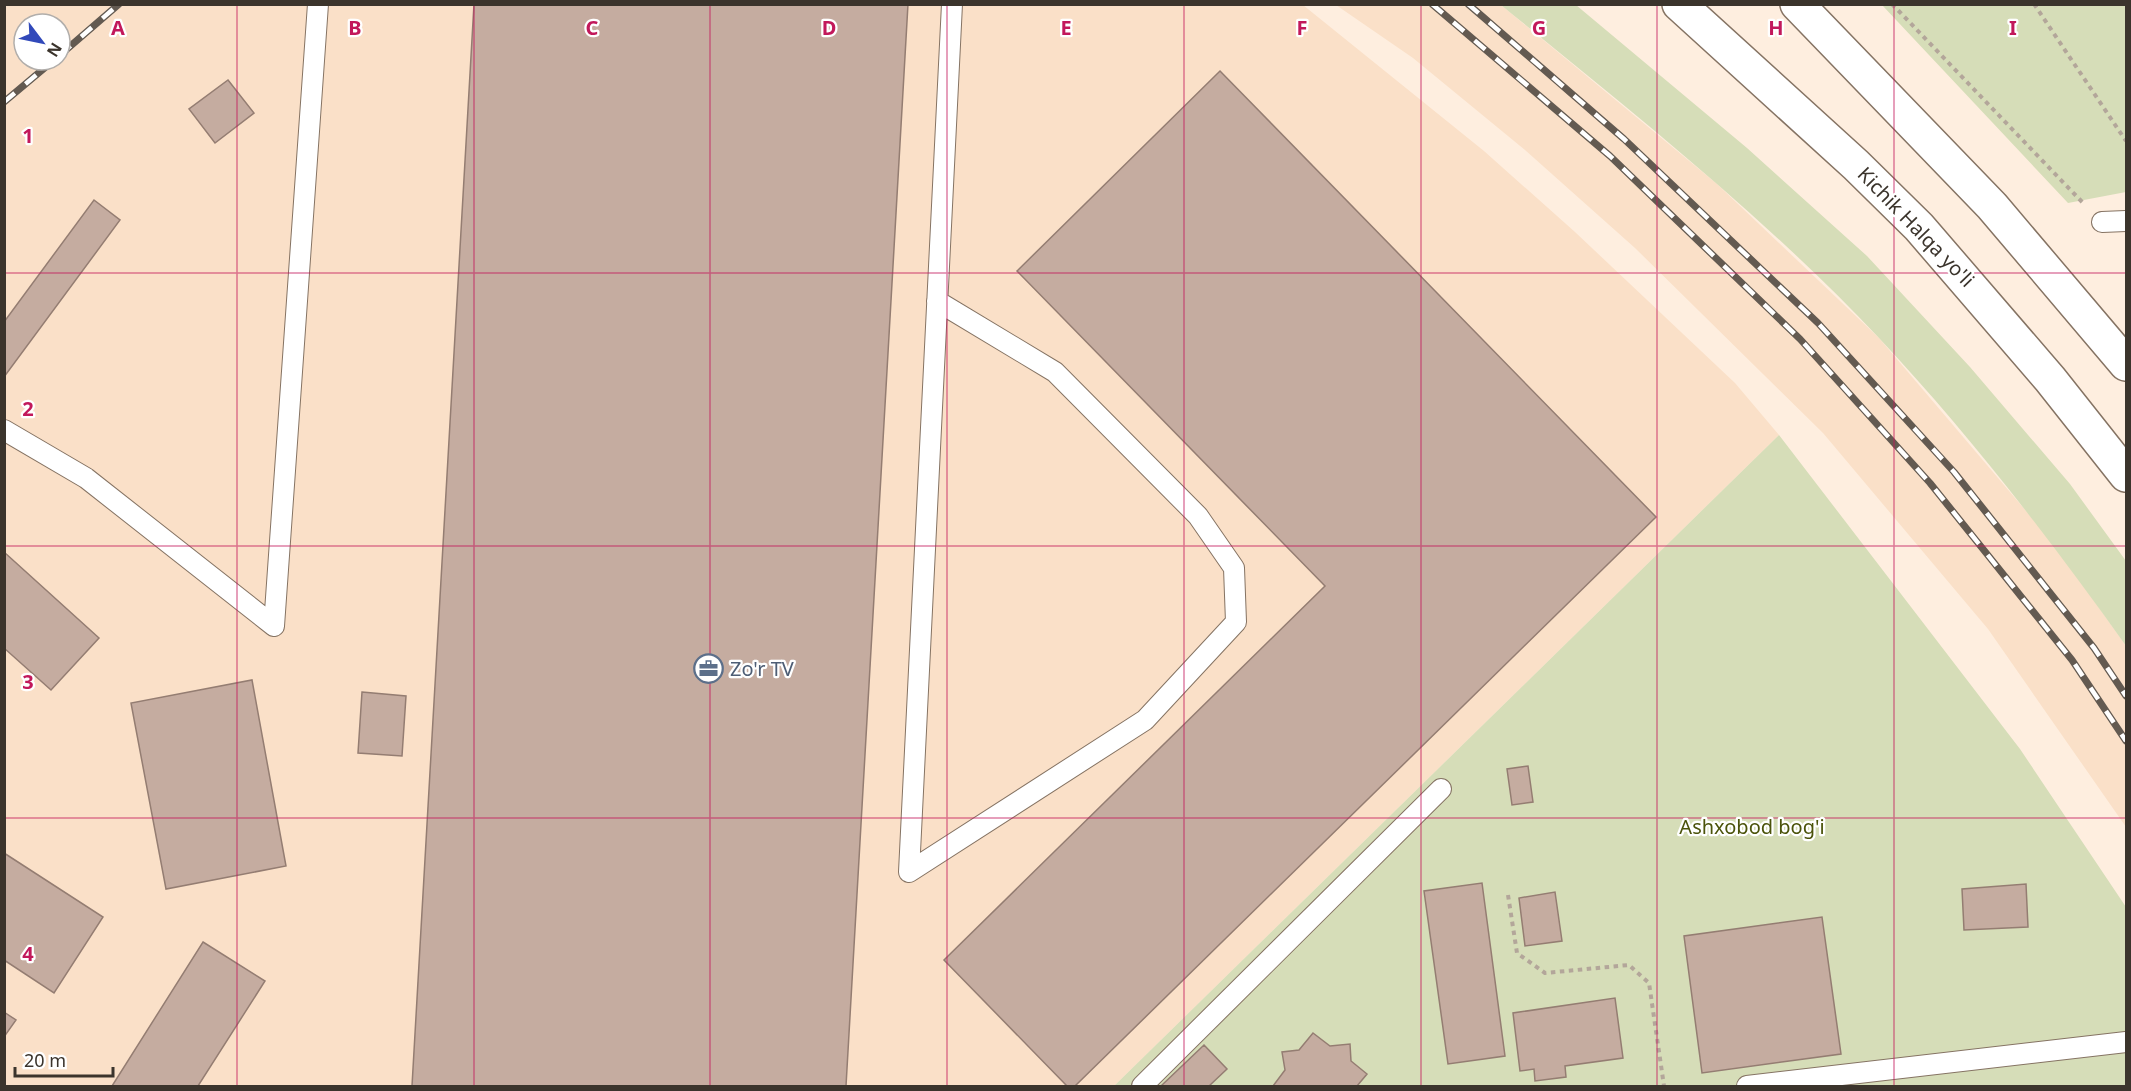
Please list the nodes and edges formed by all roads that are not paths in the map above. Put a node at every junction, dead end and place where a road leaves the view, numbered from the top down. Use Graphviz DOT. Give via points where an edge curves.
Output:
graph roads {
  1 [pos="318,4"];
  2 [pos="952,4"];
  3 [pos="1679,4"];
  4 [pos="1797,4"];
  5 [pos="2127,221"];
  6 [pos="2102,222"];
  7 [pos="938,301"];
  8 [pos="2127,364"];
  9 [pos="4,430"];
  10 [pos="2127,475"];
  11 [pos="1441,789"];
  12 [pos="2127,1042"];
  13 [pos="1142,1086"];
  14 [pos="1748,1086"];
  1 -- 9 [label="lane" via="274,626 86,478"];
  2 -- 7 [label="lane"];
  3 -- 10 [label="highway, Kichik Halqa yo'li" via="1919,227"];
  4 -- 8 [label="highway" via="1992,206"];
  5 -- 6 [label="lane"];
  7 -- 7 [label="lane" via="1055,372 1198,516 1234,568 1236,622 1145,720 909,872"];
  11 -- 13 [label="lane"];
  12 -- 14 [label="lane"];
}
